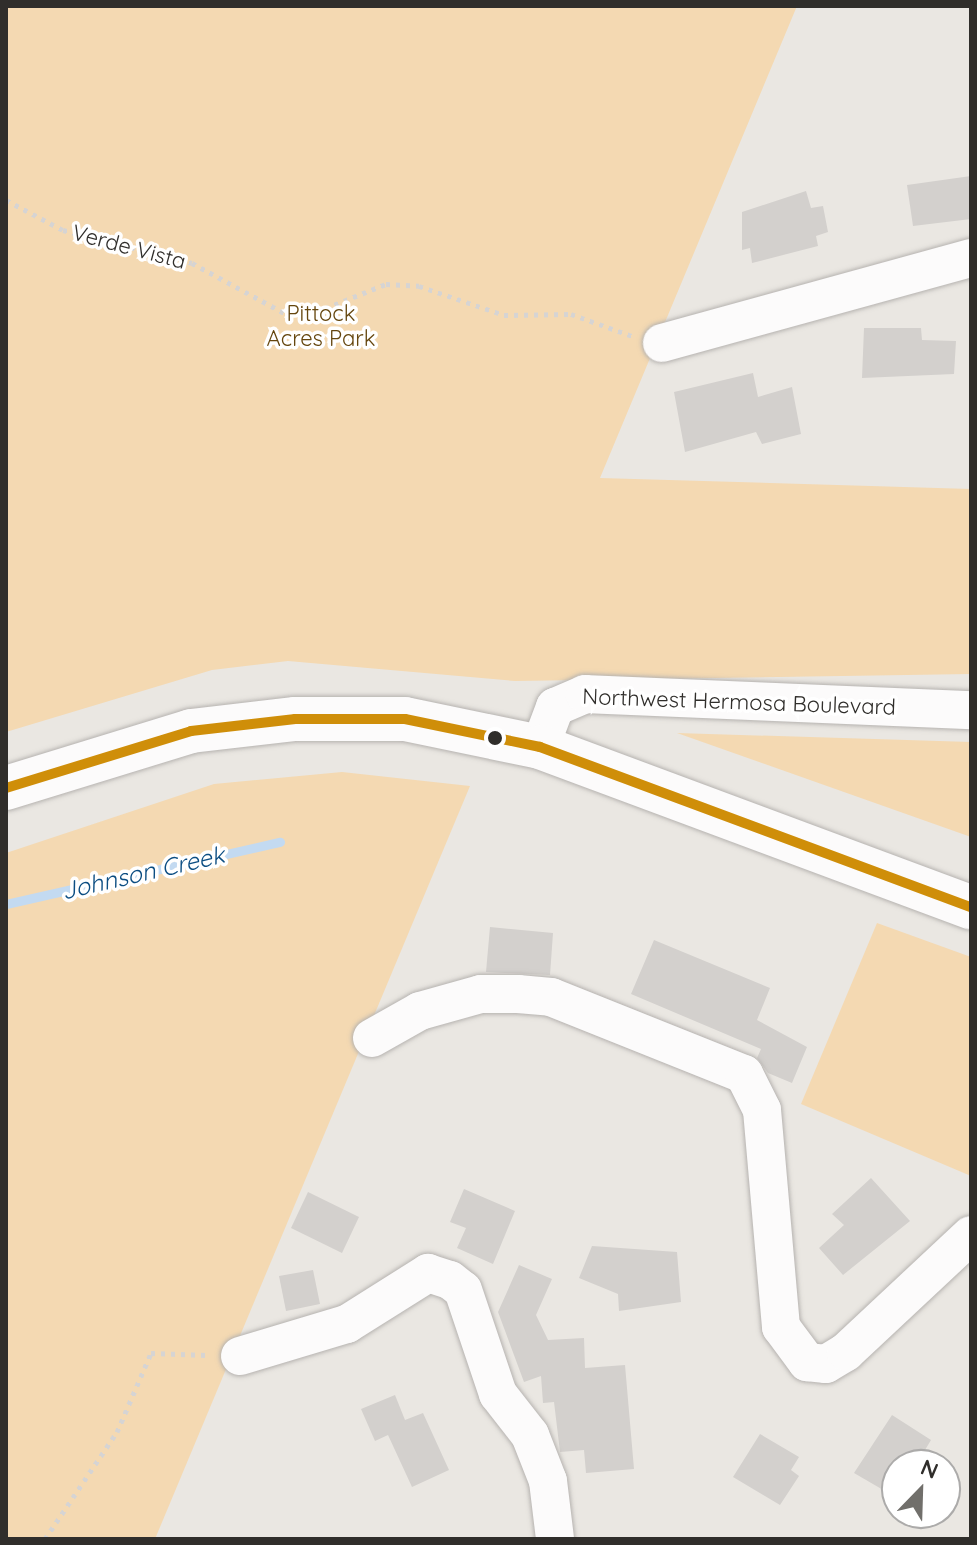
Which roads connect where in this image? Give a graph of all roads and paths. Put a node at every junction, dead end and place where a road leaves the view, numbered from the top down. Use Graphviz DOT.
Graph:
graph roads {
  1 [pos="6,200"];
  2 [pos="971,258"];
  3 [pos="662,343"];
  4 [pos="971,710"];
  5 [pos="540,747"];
  6 [pos="6,788"];
  7 [pos="971,907"];
  8 [pos="372,1038"];
  9 [pos="971,1235"];
  10 [pos="240,1356"];
  11 [pos="45,1539"];
  12 [pos="555,1539"];
  1 -- 3 [label="path, Verde Vista"];
  2 -- 3 [label="street"];
  4 -- 5 [label="street, Northwest Hermosa Boulevard"];
  5 -- 6 [label="main road"];
  5 -- 7 [label="main road"];
  8 -- 9 [label="street"];
  10 -- 11 [label="path"];
  10 -- 12 [label="street"];
}
